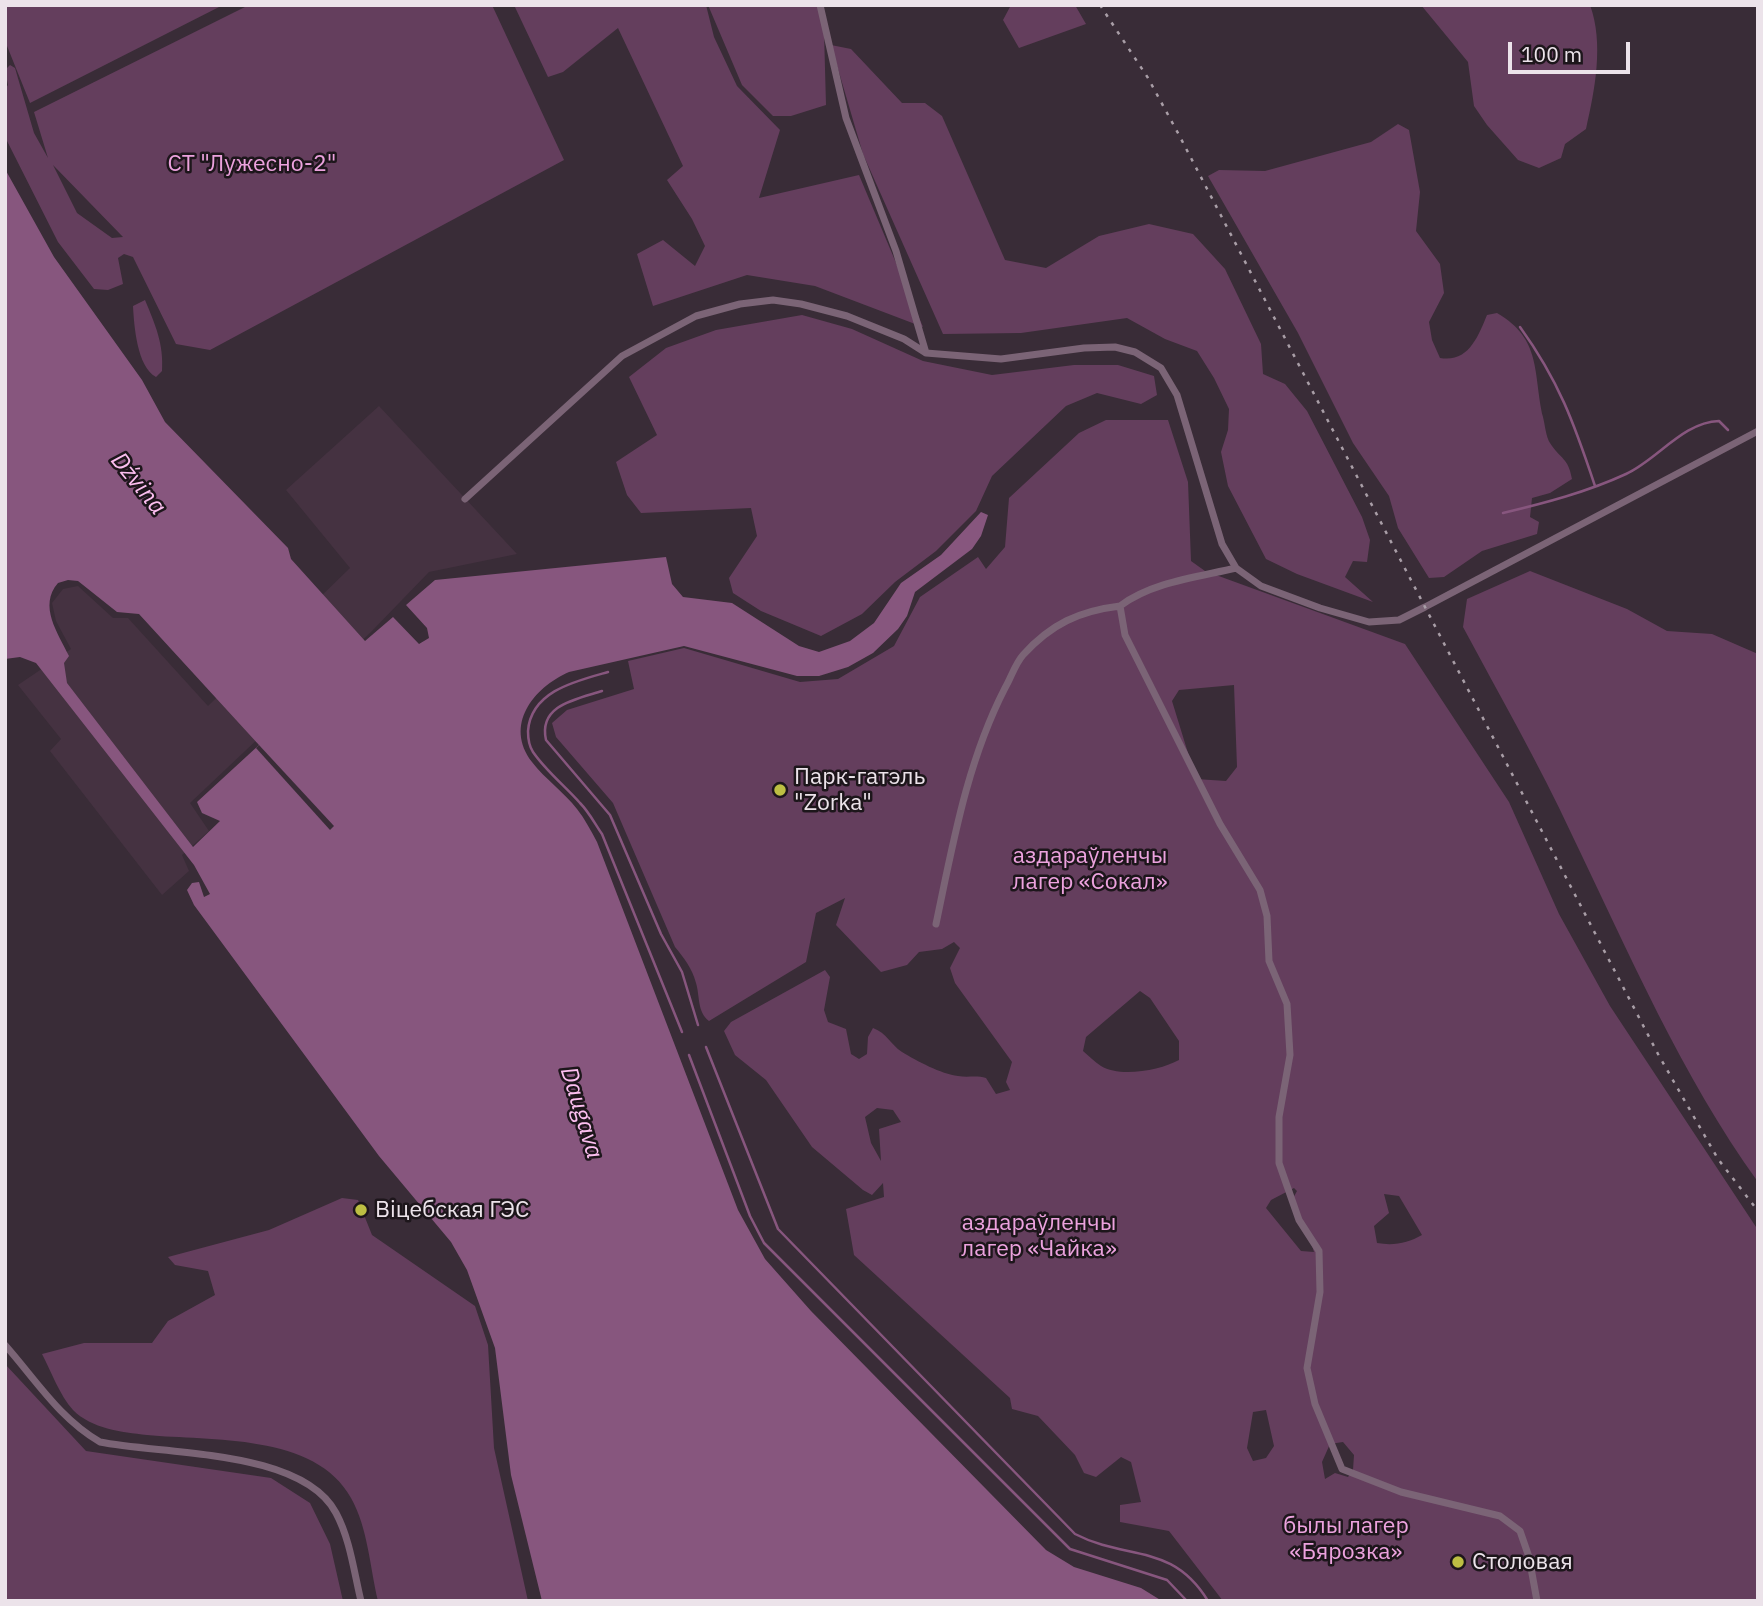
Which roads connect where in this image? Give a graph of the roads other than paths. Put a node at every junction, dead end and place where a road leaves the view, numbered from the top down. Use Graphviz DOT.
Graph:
graph roads {
  1 [pos="820,5"];
  2 [pos="926,353"];
  3 [pos="1758,431"];
  4 [pos="466,499"];
  5 [pos="1236,568"];
  6 [pos="1120,606"];
  7 [pos="936,924"];
  8 [pos="5,1345"];
  9 [pos="361,1601"];
  10 [pos="1537,1601"];
  1 -- 2 [label="street"];
  2 -- 4 [label="street"];
  2 -- 5 [label="street"];
  3 -- 5 [label="street"];
  5 -- 6 [label="street"];
  6 -- 7 [label="street"];
  6 -- 10 [label="street"];
  8 -- 9 [label="street"];
}
